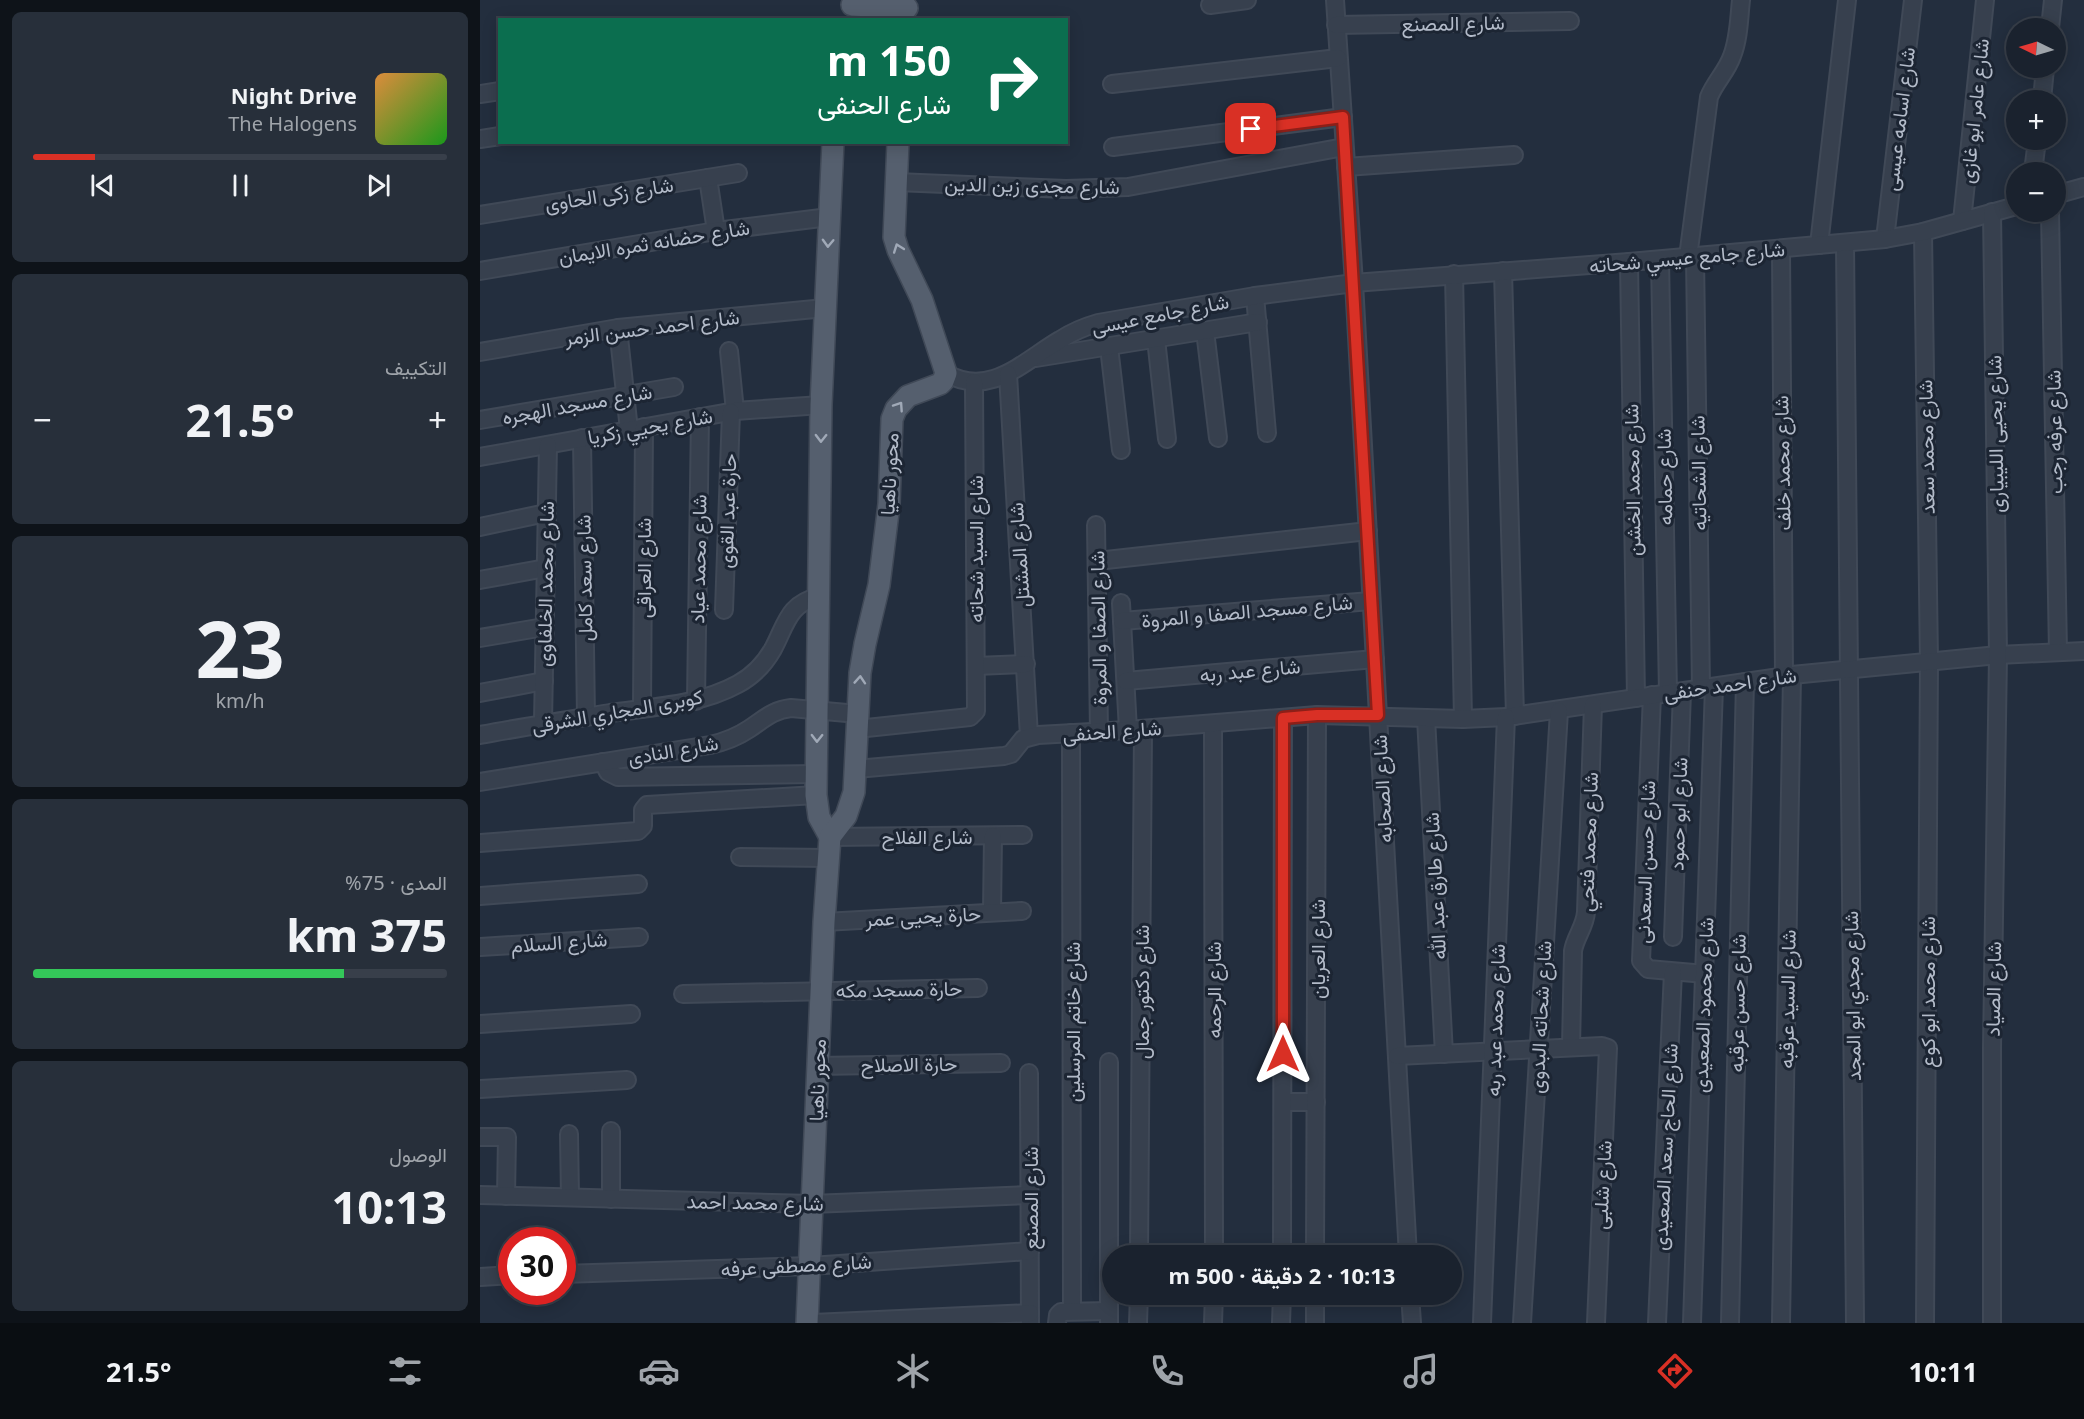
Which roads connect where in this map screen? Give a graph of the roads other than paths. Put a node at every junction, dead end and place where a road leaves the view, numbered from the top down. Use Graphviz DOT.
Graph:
graph roads {
  1 [pos="1246,0"];
  2 [pos="1335,0"];
  3 [pos="1741,0"];
  4 [pos="1846,0"];
  5 [pos="1913,0"];
  6 [pos="1985,0"];
  7 [pos="2053,0"];
  8 [pos="1210,5"];
  9 [pos="851,8"];
  10 [pos="907,9"];
  11 [pos="2051,18"];
  12 [pos="1570,21"];
  13 [pos="1336,25"];
  14 [pos="1338,58"];
  15 [pos="1112,84"];
  16 [pos="498,91"];
  17 [pos="480,94"];
  18 [pos="1343,117"];
  19 [pos="498,136"];
  20 [pos="480,139"];
  21 [pos="833,144"];
  22 [pos="898,144"];
  23 [pos="1113,147"];
  24 [pos="1344,147"];
  25 [pos="1514,155"];
  26 [pos="1346,167"];
  27 [pos="738,173"];
  28 [pos="708,178"];
  29 [pos="896,182"];
  30 [pos="2084,187"];
  31 [pos="2066,192"];
  32 [pos="2006,208"];
  33 [pos="1992,212"];
  34 [pos="480,215"];
  35 [pos="829,217"];
  36 [pos="1962,221"];
  37 [pos="2050,222"];
  38 [pos="716,231"];
  39 [pos="1923,232"];
  40 [pos="1885,239"];
  41 [pos="1845,243"];
  42 [pos="1819,245"];
  43 [pos="1780,249"];
  44 [pos="1691,257"];
  45 [pos="1660,260"];
  46 [pos="1629,262"];
  47 [pos="480,271"];
  48 [pos="1503,271"];
  49 [pos="1454,274"];
  50 [pos="1354,283"];
  51 [pos="1256,296"];
  52 [pos="825,308"];
  53 [pos="1258,322"];
  54 [pos="618,328"];
  55 [pos="1205,331"];
  56 [pos="1156,339"];
  57 [pos="1109,347"];
  58 [pos="729,351"];
  59 [pos="480,352"];
  60 [pos="1031,359"];
  61 [pos="946,373"];
  62 [pos="1008,374"];
  63 [pos="974,382"];
  64 [pos="674,387"];
  65 [pos="626,395"];
  66 [pos="821,405"];
  67 [pos="733,411"];
  68 [pos="700,417"];
  69 [pos="480,420"];
  70 [pos="637,428"];
  71 [pos="1267,433"];
  72 [pos="582,438"];
  73 [pos="1218,438"];
  74 [pos="1167,439"];
  75 [pos="548,445"];
  76 [pos="1121,450"];
  77 [pos="480,457"];
  78 [pos="546,513"];
  79 [pos="1096,525"];
  80 [pos="480,528"];
  81 [pos="1368,531"];
  82 [pos="1096,561"];
  83 [pos="546,568"];
  84 [pos="480,580"];
  85 [pos="819,597"];
  86 [pos="1371,601"];
  87 [pos="1121,603"];
  88 [pos="724,610"];
  89 [pos="1122,621"];
  90 [pos="544,627"];
  91 [pos="480,638"];
  92 [pos="2084,651"];
  93 [pos="2058,652"];
  94 [pos="1998,655"];
  95 [pos="1375,659"];
  96 [pos="1929,661"];
  97 [pos="1026,664"];
  98 [pos="976,666"];
  99 [pos="1849,669"];
  100 [pos="1788,676"];
  101 [pos="544,681"];
  102 [pos="1126,681"];
  103 [pos="1745,682"];
  104 [pos="1708,688"];
  105 [pos="480,693"];
  106 [pos="1660,695"];
  107 [pos="696,701"];
  108 [pos="1593,705"];
  109 [pos="642,709"];
  110 [pos="817,710"];
  111 [pos="1559,711"];
  112 [pos="974,715"];
  113 [pos="1317,715"];
  114 [pos="1378,715"];
  115 [pos="1511,716"];
  116 [pos="586,717"];
  117 [pos="1283,718"];
  118 [pos="1426,718"];
  119 [pos="1463,719"];
  120 [pos="857,722"];
  121 [pos="543,723"];
  122 [pos="1213,723"];
  123 [pos="1136,730"];
  124 [pos="1099,732"];
  125 [pos="1071,733"];
  126 [pos="480,735"];
  127 [pos="1029,736"];
  128 [pos="603,762"];
  129 [pos="856,769"];
  130 [pos="816,774"];
  131 [pos="480,782"];
  132 [pos="816,795"];
  133 [pos="1023,835"];
  134 [pos="993,836"];
  135 [pos="830,837"];
  136 [pos="480,843"];
  137 [pos="740,857"];
  138 [pos="829,858"];
  139 [pos="638,884"];
  140 [pos="480,896"];
  141 [pos="1022,911"];
  142 [pos="992,912"];
  143 [pos="824,922"];
  144 [pos="639,937"];
  145 [pos="1673,937"];
  146 [pos="480,947"];
  147 [pos="1673,972"];
  148 [pos="1704,974"];
  149 [pos="978,988"];
  150 [pos="821,991"];
  151 [pos="683,994"];
  152 [pos="631,1014"];
  153 [pos="480,1024"];
  154 [pos="1572,1047"];
  155 [pos="1538,1049"];
  156 [pos="1495,1051"];
  157 [pos="1444,1053"];
  158 [pos="1397,1056"];
  159 [pos="1109,1062"];
  160 [pos="1001,1063"];
  161 [pos="817,1066"];
  162 [pos="1029,1073"];
  163 [pos="627,1080"];
  164 [pos="480,1089"];
  165 [pos="1283,1102"];
  166 [pos="1316,1102"];
  167 [pos="611,1131"];
  168 [pos="570,1134"];
  169 [pos="480,1137"];
  170 [pos="480,1195"];
  171 [pos="1029,1195"];
  172 [pos="507,1196"];
  173 [pos="570,1197"];
  174 [pos="611,1199"];
  175 [pos="812,1204"];
  176 [pos="1139,1245"];
  177 [pos="1214,1245"];
  178 [pos="1282,1245"];
  179 [pos="1315,1245"];
  180 [pos="1407,1245"];
  181 [pos="1030,1251"];
  182 [pos="810,1266"];
  183 [pos="576,1274"];
  184 [pos="498,1275"];
  185 [pos="480,1276"];
  186 [pos="1138,1305"];
  187 [pos="1214,1305"];
  188 [pos="1281,1305"];
  189 [pos="1315,1305"];
  190 [pos="1411,1305"];
  191 [pos="1072,1311"];
  192 [pos="1109,1317"];
  193 [pos="1030,1318"];
  194 [pos="807,1323"];
  195 [pos="813,1323"];
  196 [pos="1058,1323"];
  197 [pos="1138,1323"];
  198 [pos="1213,1323"];
  199 [pos="1281,1323"];
  200 [pos="1315,1323"];
  201 [pos="1412,1323"];
  202 [pos="1482,1323"];
  203 [pos="1522,1323"];
  204 [pos="1596,1323"];
  205 [pos="1657,1323"];
  206 [pos="1692,1323"];
  207 [pos="1730,1323"];
  208 [pos="1781,1323"];
  209 [pos="1855,1323"];
  210 [pos="1924,1323"];
  211 [pos="1992,1323"];
  1 -- 8 [label="street"];
  2 -- 13 [label="street, شارع الصحابه"];
  3 -- 44 [label="street, شارع الشحاتيه"];
  4 -- 42 [label="street"];
  5 -- 40 [label="street, شارع اسامه عيسى"];
  6 -- 36 [label="street, شارع عامر ابو غازى"];
  7 -- 11 [label="street"];
  9 -- 10 [label="main road"];
  12 -- 13 [label="street, شارع المصنع"];
  13 -- 14 [label="street, شارع الصحابه"];
  14 -- 15 [label="street"];
  14 -- 18 [label="street, شارع الصحابه"];
  16 -- 17 [label="street"];
  18 -- 23 [label="street"];
  18 -- 24 [label="street, شارع الصحابه"];
  19 -- 20 [label="street"];
  21 -- 35 [label="main road, محور ناهيا"];
  22 -- 29 [label="main road"];
  24 -- 26 [label="street, شارع الصحابه"];
  24 -- 29 [label="street, شارع مجدى زين الدين"];
  25 -- 26 [label="street"];
  26 -- 50 [label="street, شارع الصحابه"];
  27 -- 28 [label="street, شارع زكى الحاوى"];
  28 -- 34 [label="street, شارع زكى الحاوى"];
  28 -- 38 [label="street"];
  61 -- 29 [label="main road, one-way"];
  30 -- 31 [label="street"];
  32 -- 33 [label="street, شارع جامع عيسي شحاته"];
  33 -- 36 [label="street, شارع جامع عيسي شحاته"];
  33 -- 94 [label="street, شارع يحيى الليبيارى"];
  35 -- 38 [label="street, شارع حضانه ثمره الايمان"];
  35 -- 52 [label="main road, محور ناهيا, one-way"];
  36 -- 39 [label="street, شارع جامع عيسي شحاته"];
  37 -- 93 [label="street, شارع عرفه رجب"];
  38 -- 47 [label="street, شارع حضانه ثمره الايمان"];
  39 -- 40 [label="street, شارع جامع عيسي شحاته"];
  39 -- 96 [label="street, شارع محمد سعد"];
  40 -- 41 [label="street, شارع جامع عيسي شحاته"];
  41 -- 42 [label="street, شارع جامع عيسي شحاته"];
  41 -- 99 [label="street, شارع مجدي ابو المجد"];
  42 -- 43 [label="street, شارع جامع عيسي شحاته"];
  43 -- 44 [label="street, شارع جامع عيسي شحاته"];
  43 -- 100 [label="street, شارع محمد خلف"];
  44 -- 45 [label="street, شارع جامع عيسي شحاته"];
  44 -- 104 [label="street, شارع الشحاتيه"];
  45 -- 46 [label="street, شارع جامع عيسي شحاته"];
  45 -- 106 [label="street, شارع حمامه"];
  46 -- 48 [label="street, شارع جامع عيسي شحاته"];
  46 -- 106 [label="street, شارع محمد الخشن"];
  48 -- 49 [label="street, شارع جامع عيسي شحاته"];
  48 -- 115 [label="street, شارع محمد عبد ربه"];
  49 -- 50 [label="street, شارع جامع عيسي شحاته"];
  49 -- 119 [label="street"];
  50 -- 51 [label="street, شارع جامع عيسى"];
  50 -- 81 [label="street, شارع الصحابه"];
  51 -- 53 [label="street"];
  51 -- 60 [label="street, شارع جامع عيسى"];
  52 -- 54 [label="street, شارع احمد حسن الزمر"];
  52 -- 66 [label="main road, محور ناهيا"];
  53 -- 55 [label="street"];
  53 -- 71 [label="street"];
  54 -- 59 [label="street, شارع احمد حسن الزمر"];
  54 -- 65 [label="street, شارع العراقى"];
  55 -- 56 [label="street"];
  55 -- 73 [label="street"];
  56 -- 57 [label="street"];
  56 -- 74 [label="street"];
  57 -- 60 [label="street"];
  57 -- 76 [label="street"];
  58 -- 67 [label="street, حارة عبد القوى"];
  60 -- 62 [label="street, شارع جامع عيسى"];
  61 -- 63 [label="street, شارع جامع عيسى"];
  120 -- 61 [label="main road, محور ناهيا, one-way"];
  62 -- 63 [label="street, شارع جامع عيسى"];
  62 -- 97 [label="street, شارع المشتل"];
  63 -- 98 [label="street, شارع السيد شحاته"];
  64 -- 65 [label="street, شارع مسجد الهجره"];
  65 -- 69 [label="street, شارع مسجد الهجره"];
  65 -- 70 [label="street, شارع العراقى"];
  66 -- 67 [label="street, شارع يحيي زكريا"];
  66 -- 85 [label="main road, محور ناهيا, one-way"];
  67 -- 68 [label="street, شارع يحيي زكريا"];
  67 -- 88 [label="street, حارة عبد القوى"];
  68 -- 70 [label="street, شارع يحيي زكريا"];
  68 -- 107 [label="street, شارع محمد عياد"];
  70 -- 72 [label="street, شارع يحيي زكريا"];
  70 -- 109 [label="street, شارع العراقى"];
  72 -- 75 [label="street, شارع يحيي زكريا"];
  72 -- 116 [label="street, شارع سعد كامل"];
  75 -- 77 [label="street, شارع يحيي زكريا"];
  75 -- 78 [label="street, شارع محمد الخلفاوى"];
  78 -- 80 [label="street"];
  78 -- 83 [label="street, شارع محمد الخلفاوى"];
  79 -- 82 [label="street, شارع الصفا و المروة"];
  81 -- 82 [label="street"];
  81 -- 86 [label="street, شارع الصحابه"];
  82 -- 124 [label="street, شارع الصفا و المروة"];
  83 -- 84 [label="street"];
  83 -- 90 [label="street, شارع محمد الخلفاوى"];
  85 -- 107 [label="street, كوبرى المجاري الشرقى"];
  85 -- 110 [label="main road, محور ناهيا"];
  86 -- 89 [label="street, شارع مسجد الصفا و المروة"];
  86 -- 95 [label="street, شارع الصحابه"];
  87 -- 89 [label="street, شارع دكتور جمال"];
  89 -- 102 [label="street, شارع دكتور جمال"];
  90 -- 91 [label="street"];
  90 -- 101 [label="street, شارع محمد الخلفاوى"];
  92 -- 93 [label="street, شارع احمد حنفى"];
  93 -- 94 [label="street, شارع احمد حنفى"];
  94 -- 96 [label="street, شارع احمد حنفى"];
  94 -- 211 [label="street, شارع الصياد"];
  95 -- 102 [label="street, شارع عبد ربه"];
  95 -- 114 [label="street, شارع الصحابه"];
  96 -- 99 [label="street, شارع احمد حنفى"];
  96 -- 210 [label="street, شارع محمد ابو كوع"];
  97 -- 98 [label="street"];
  97 -- 127 [label="street, شارع المشتل"];
  98 -- 112 [label="street, شارع السيد شحاته"];
  99 -- 100 [label="street, شارع احمد حنفى"];
  99 -- 209 [label="street, شارع مجدي ابو المجد"];
  100 -- 103 [label="street, شارع احمد حنفى"];
  100 -- 208 [label="street, شارع السيد عرقبه"];
  101 -- 105 [label="street"];
  101 -- 121 [label="street, شارع محمد الخلفاوى"];
  102 -- 123 [label="street, شارع دكتور جمال"];
  103 -- 104 [label="street, شارع احمد حنفى"];
  103 -- 207 [label="street, شارع حسن عرقبه"];
  104 -- 106 [label="street, شارع احمد حنفى"];
  104 -- 148 [label="street, شارع محمود الصعيدى"];
  106 -- 108 [label="street, شارع احمد حنفى"];
  106 -- 145 [label="street, شارع ابو حمود"];
  106 -- 147 [label="street, شارع حسن السعدنى"];
  107 -- 109 [label="street, كوبرى المجاري الشرقى"];
  108 -- 111 [label="street, شارع احمد حنفى"];
  108 -- 154 [label="street, شارع محمد فتحي"];
  109 -- 116 [label="street, كوبرى المجاري الشرقى"];
  110 -- 120 [label="street, شارع النادى"];
  110 -- 128 [label="street, شارع النادى"];
  110 -- 130 [label="main road, محور ناهيا, one-way"];
  111 -- 115 [label="street, شارع احمد حنفى"];
  111 -- 155 [label="street, شارع شحاته البدوى"];
  112 -- 120 [label="street, شارع النادى"];
  113 -- 114 [label="street, شارع الحنفى"];
  113 -- 117 [label="street, شارع الحنفى"];
  113 -- 166 [label="street, شارع العريان"];
  114 -- 118 [label="street, شارع احمد حنفى"];
  114 -- 158 [label="street, شارع الصحابه"];
  115 -- 119 [label="street, شارع احمد حنفى"];
  115 -- 156 [label="street, شارع محمد عبد ربه"];
  116 -- 121 [label="street, كوبرى المجاري الشرقى"];
  117 -- 122 [label="street, شارع الحنفى"];
  117 -- 165 [label="street"];
  118 -- 119 [label="street, شارع احمد حنفى"];
  118 -- 157 [label="street, شارع طارق عبد الله"];
  120 -- 129 [label="main road, محور ناهيا"];
  121 -- 126 [label="street, كوبرى المجاري الشرقى"];
  122 -- 123 [label="street, شارع الحنفى"];
  122 -- 177 [label="street, شارع الرحمه"];
  123 -- 124 [label="street, شارع الحنفى"];
  123 -- 176 [label="street, شارع دكتور جمال"];
  124 -- 125 [label="street, شارع الحنفى"];
  125 -- 127 [label="street, شارع الحنفى"];
  125 -- 191 [label="street, شارع خاتم المرسلين"];
  127 -- 129 [label="street"];
  128 -- 130 [label="street"];
  128 -- 131 [label="street, شارع النادى"];
  129 -- 135 [label="main road, محور ناهيا"];
  130 -- 132 [label="main road, محور ناهيا"];
  132 -- 135 [label="main road, محور ناهيا"];
  132 -- 136 [label="street"];
  133 -- 134 [label="street, شارع الفلاح"];
  134 -- 135 [label="street, شارع الفلاح"];
  134 -- 142 [label="street"];
  135 -- 138 [label="main road, محور ناهيا"];
  137 -- 138 [label="street"];
  138 -- 143 [label="main road, محور ناهيا"];
  139 -- 140 [label="street"];
  141 -- 142 [label="street, حارة يحيى عمر"];
  142 -- 143 [label="street, حارة يحيى عمر"];
  143 -- 150 [label="main road, محور ناهيا"];
  144 -- 146 [label="street, شارع السلام"];
  147 -- 148 [label="street, شارع حسن السعدنى"];
  147 -- 205 [label="street, شارع الحاج سعد الصعيدى"];
  148 -- 206 [label="street, شارع محمود الصعيدى"];
  149 -- 150 [label="street, حارة مسجد مكه"];
  150 -- 151 [label="street, حارة مسجد مكه"];
  150 -- 161 [label="main road, محور ناهيا"];
  152 -- 153 [label="street"];
  154 -- 155 [label="street"];
  154 -- 204 [label="street, شارع شلبى"];
  155 -- 156 [label="street"];
  155 -- 203 [label="street, شارع شحاته البدوى"];
  156 -- 157 [label="street"];
  156 -- 202 [label="street, شارع محمد عبد ربه"];
  157 -- 158 [label="street"];
  158 -- 180 [label="street, شارع الصحابه"];
  159 -- 192 [label="street"];
  160 -- 161 [label="street, حارة الاصلاح"];
  161 -- 175 [label="main road, محور ناهيا"];
  162 -- 171 [label="street, شارع المصنع"];
  163 -- 164 [label="street"];
  165 -- 166 [label="street"];
  165 -- 178 [label="street"];
  166 -- 179 [label="street, شارع العريان"];
  167 -- 174 [label="street"];
  168 -- 173 [label="street"];
  169 -- 172 [label="street"];
  170 -- 172 [label="street, شارع محمد احمد"];
  171 -- 175 [label="street, شارع محمد احمد"];
  171 -- 181 [label="street, شارع المصنع"];
  172 -- 173 [label="street, شارع محمد احمد"];
  173 -- 174 [label="street, شارع محمد احمد"];
  174 -- 175 [label="street, شارع محمد احمد"];
  175 -- 182 [label="main road, محور ناهيا"];
  181 -- 182 [label="street, شارع مصطفى عرفه"];
  181 -- 193 [label="street, شارع المصنع"];
  182 -- 183 [label="street, شارع مصطفى عرفه"];
  182 -- 194 [label="main road, محور ناهيا"];
  184 -- 185 [label="street"];
  186 -- 197 [label="street"];
  187 -- 198 [label="street"];
  188 -- 199 [label="street"];
  189 -- 200 [label="street"];
  190 -- 201 [label="street"];
  191 -- 192 [label="street"];
  191 -- 196 [label="street"];
  193 -- 195 [label="street"];
}
